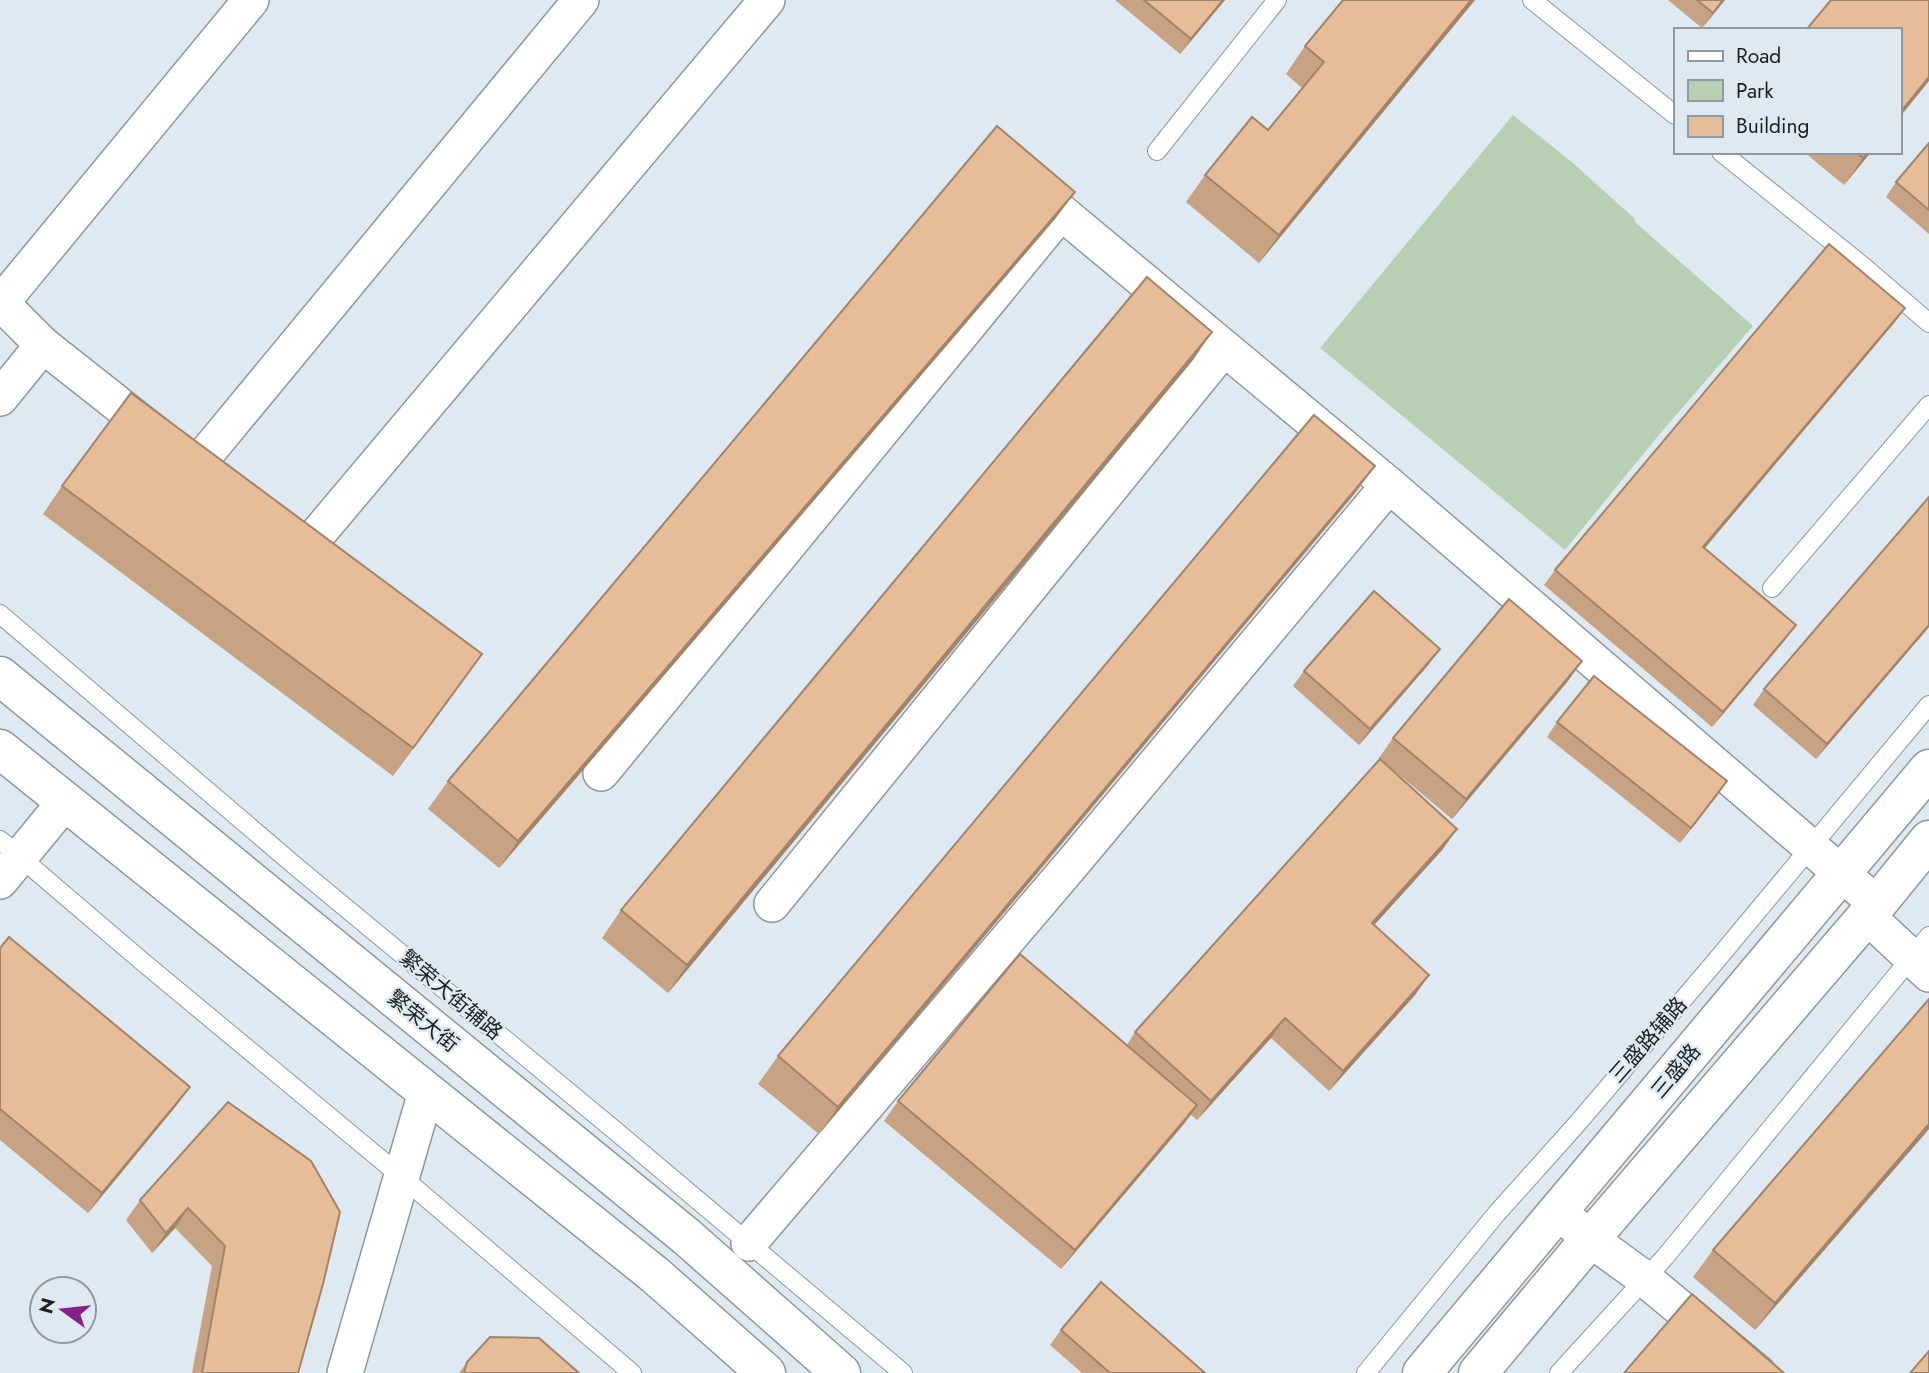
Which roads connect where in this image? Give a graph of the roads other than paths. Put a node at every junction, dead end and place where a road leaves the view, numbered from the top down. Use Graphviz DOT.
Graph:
graph roads {
  1 [pos="251,0"];
  2 [pos="582,0"];
  3 [pos="1278,0"];
  4 [pos="1532,0"];
  5 [pos="762,2"];
  6 [pos="1674,114"];
  7 [pos="1157,150"];
  8 [pos="1723,154"];
  9 [pos="1929,323"];
  10 [pos="43,345"];
  11 [pos="1224,348"];
  12 [pos="0,398"];
  13 [pos="1929,405"];
  14 [pos="1389,485"];
  15 [pos="261,516"];
  16 [pos="1772,588"];
  17 [pos="0,614"];
  18 [pos="0,676"];
  19 [pos="1929,705"];
  20 [pos="0,749"];
  21 [pos="1929,769"];
  22 [pos="601,773"];
  23 [pos="65,802"];
  24 [pos="1929,840"];
  25 [pos="1810,847"];
  26 [pos="7,859"];
  27 [pos="1841,873"];
  28 [pos="772,904"];
  29 [pos="1872,909"];
  30 [pos="1923,956"];
  31 [pos="426,1092"];
  32 [pos="402,1177"];
  33 [pos="1558,1211"];
  34 [pos="1590,1239"];
  35 [pos="750,1243"];
  36 [pos="1645,1279"];
  37 [pos="345,1373"];
  38 [pos="632,1373"];
  39 [pos="765,1373"];
  40 [pos="841,1373"];
  41 [pos="903,1373"];
  42 [pos="1366,1373"];
  43 [pos="1422,1373"];
  44 [pos="1478,1373"];
  45 [pos="1559,1373"];
  46 [pos="1758,1373"];
  1 -- 10 [label="street"];
  2 -- 10 [label="street"];
  3 -- 7 [label="lane"];
  4 -- 6 [label="lane"];
  5 -- 15 [label="street"];
  8 -- 9 [label="lane"];
  10 -- 12 [label="street"];
  11 -- 14 [label="street"];
  11 -- 22 [label="street"];
  11 -- 28 [label="street"];
  13 -- 16 [label="lane"];
  14 -- 25 [label="street"];
  14 -- 35 [label="street"];
  17 -- 35 [label="lane, 繁荣大街辅路"];
  18 -- 40 [label="main road, 繁荣大街"];
  19 -- 25 [label="lane, 三盛路辅路"];
  20 -- 23 [label="main road"];
  21 -- 27 [label="main road, 三盛路"];
  23 -- 26 [label="street"];
  23 -- 31 [label="main road"];
  24 -- 29 [label="main road, 三盛路"];
  25 -- 27 [label="street"];
  25 -- 42 [label="lane, 三盛路辅路"];
  26 -- 32 [label="lane"];
  27 -- 29 [label="street"];
  27 -- 33 [label="main road, 三盛路"];
  29 -- 30 [label="street"];
  29 -- 34 [label="main road, 三盛路"];
  30 -- 36 [label="lane"];
  31 -- 32 [label="street"];
  31 -- 39 [label="main road"];
  32 -- 37 [label="street"];
  32 -- 38 [label="lane"];
  33 -- 34 [label="street"];
  33 -- 43 [label="main road, 三盛路"];
  34 -- 36 [label="street"];
  34 -- 44 [label="main road, 三盛路"];
  35 -- 41 [label="lane, 繁荣大街辅路"];
  36 -- 45 [label="lane"];
  36 -- 46 [label="street"];
}
